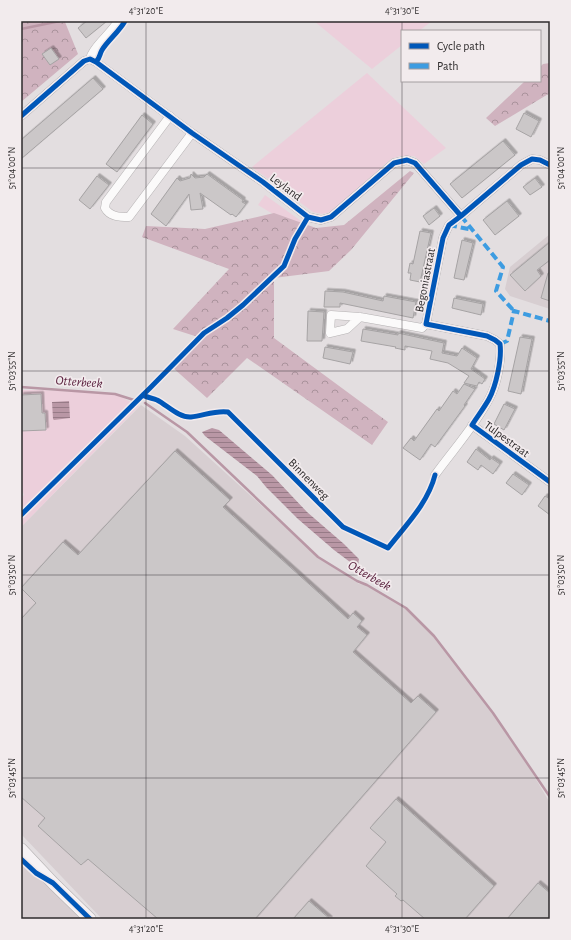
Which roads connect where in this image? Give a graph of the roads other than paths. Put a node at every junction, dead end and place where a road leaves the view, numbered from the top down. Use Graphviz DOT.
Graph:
graph roads {
  1 [pos="118,21"];
  2 [pos="90,59"];
  3 [pos="21,116"];
  4 [pos="170,116"];
  5 [pos="192,133"];
  6 [pos="550,165"];
  7 [pos="461,216"];
  8 [pos="360,317"];
  9 [pos="426,324"];
  10 [pos="472,426"];
  11 [pos="435,475"];
  12 [pos="550,482"];
  13 [pos="21,849"];
  14 [pos="90,919"];
  1 -- 2 [label="street"];
  2 -- 3 [label="street"];
  2 -- 4 [label="street, Leyland"];
  4 -- 5 [label="street, Leyland"];
  4 -- 5 [label="street"];
  5 -- 7 [label="street, Leyland"];
  6 -- 7 [label="street, Begoniastraat"];
  7 -- 9 [label="street, Begoniastraat"];
  8 -- 9 [label="street, Begoniastraat"];
  9 -- 10 [label="street, Begoniastraat"];
  10 -- 11 [label="street, Begoniastraat"];
  10 -- 12 [label="street, Tulpestraat"];
  13 -- 14 [label="street"];
}
